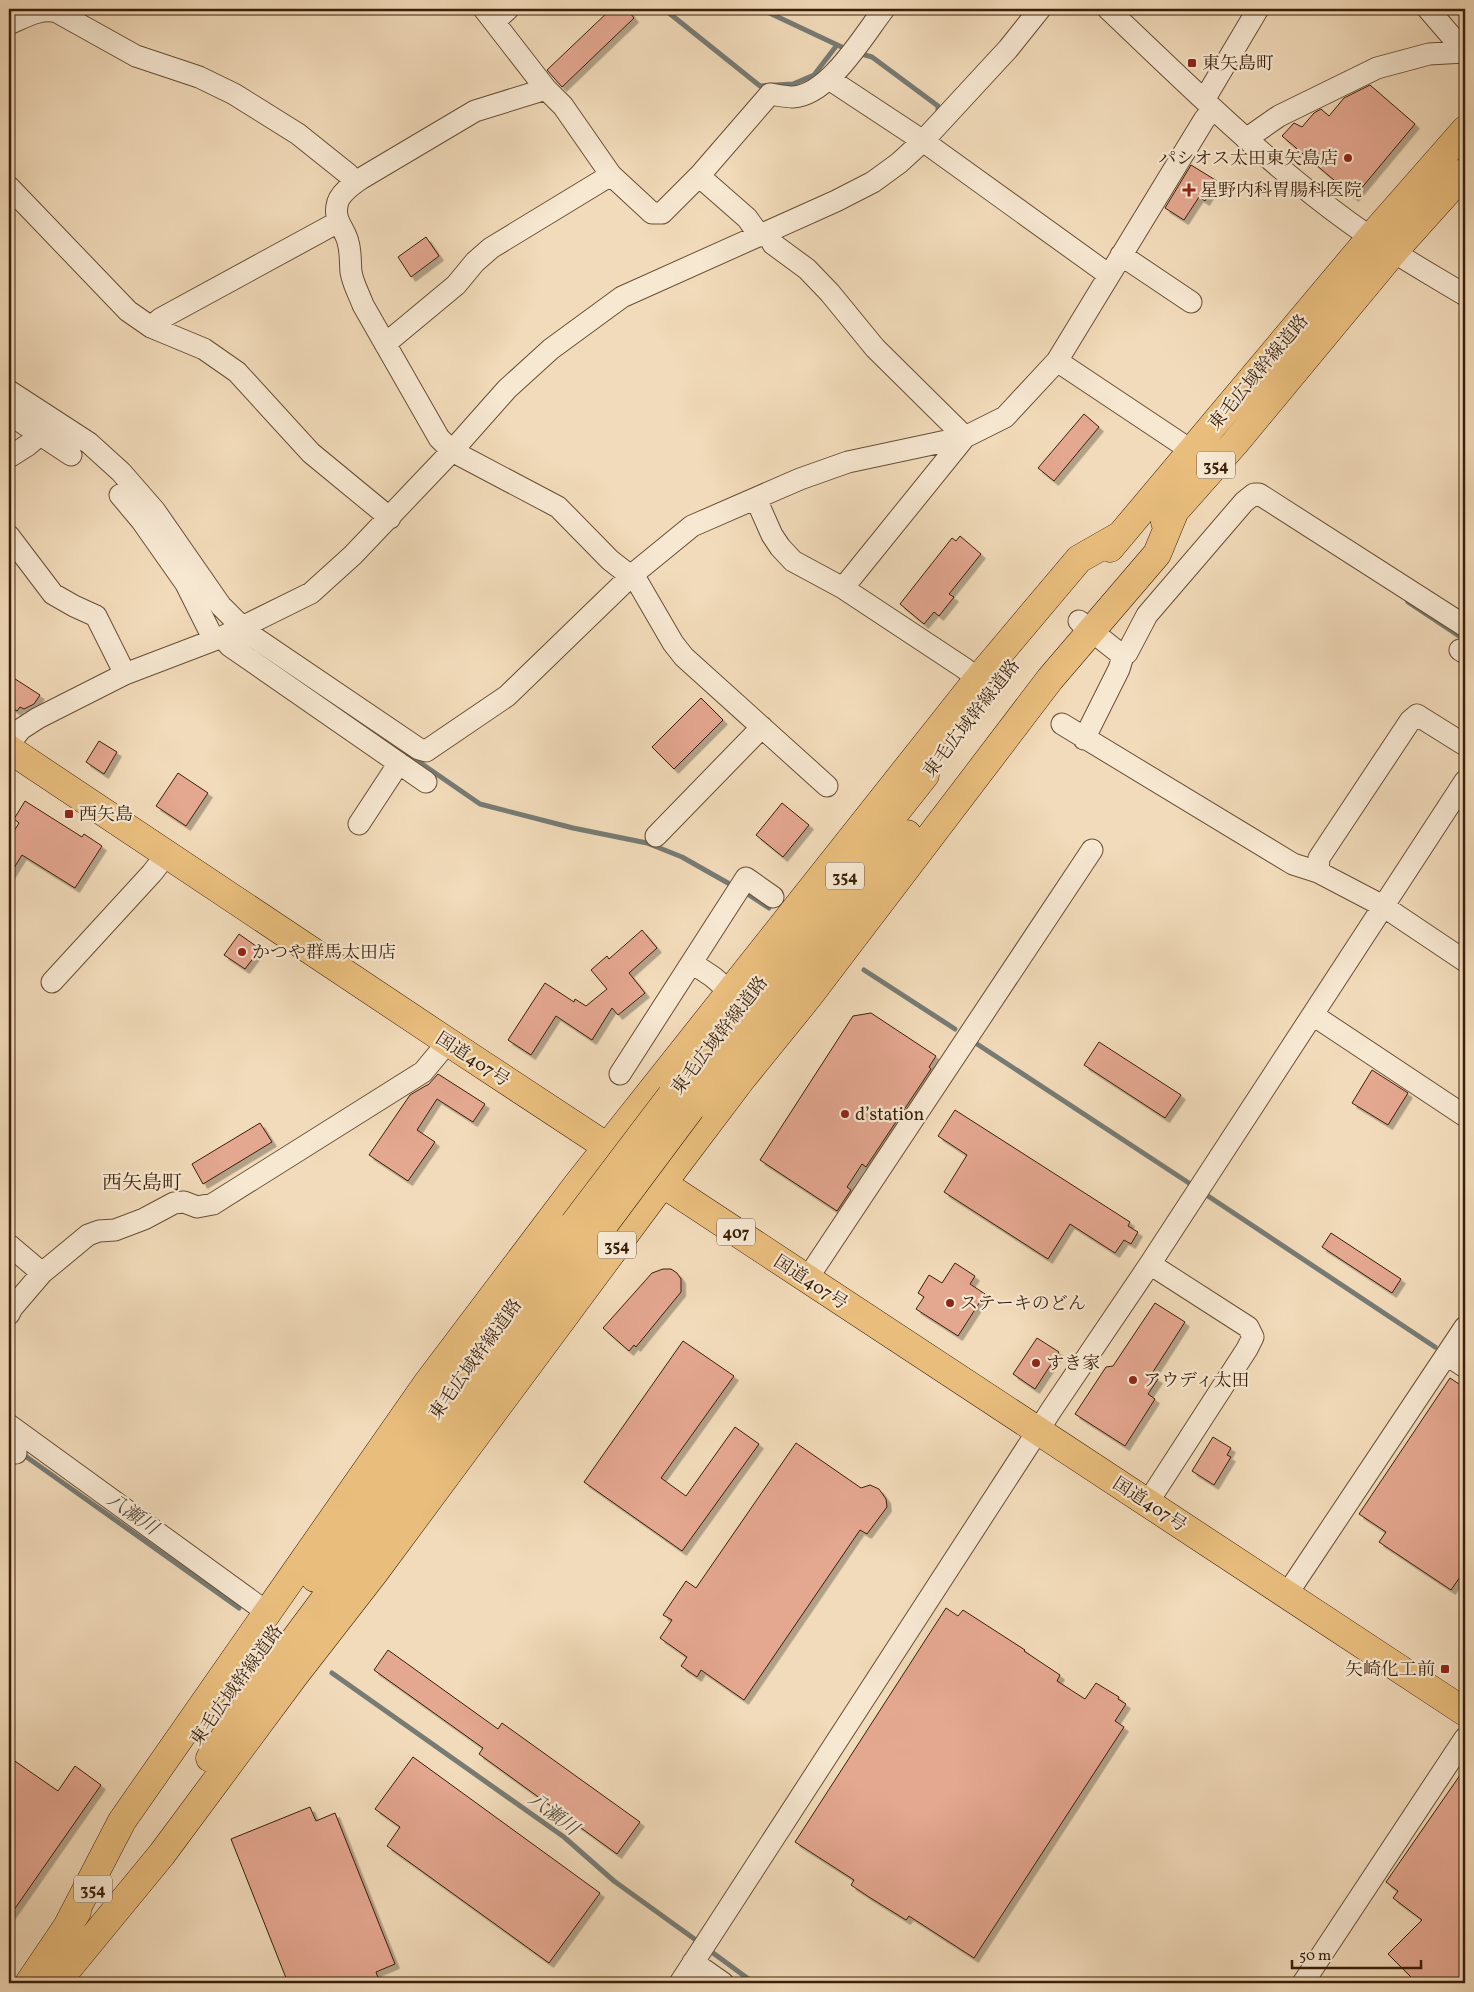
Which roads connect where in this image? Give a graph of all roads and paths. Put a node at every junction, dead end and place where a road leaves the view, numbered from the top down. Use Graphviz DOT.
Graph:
graph roads {
  1 [pos="51,9"];
  2 [pos="884,9"];
  3 [pos="1040,9"];
  4 [pos="1108,9"];
  5 [pos="1258,9"];
  6 [pos="1428,9"];
  7 [pos="495,13"];
  8 [pos="9,24"];
  9 [pos="1465,52"];
  10 [pos="830,79"];
  11 [pos="546,89"];
  12 [pos="1208,104"];
  13 [pos="1465,130"];
  14 [pos="1246,139"];
  15 [pos="923,141"];
  16 [pos="1465,172"];
  17 [pos="611,175"];
  18 [pos="699,176"];
  19 [pos="355,182"];
  20 [pos="9,187"];
  21 [pos="338,222"];
  22 [pos="763,234"];
  23 [pos="1383,244"];
  24 [pos="1121,255"];
  25 [pos="1109,275"];
  26 [pos="1465,295"];
  27 [pos="1191,302"];
  28 [pos="151,327"];
  29 [pos="385,344"];
  30 [pos="1057,361"];
  31 [pos="9,391"];
  32 [pos="9,414"];
  33 [pos="40,435"];
  34 [pos="964,437"];
  35 [pos="452,451"];
  36 [pos="1192,451"];
  37 [pos="71,454"];
  38 [pos="9,457"];
  39 [pos="120,495"];
  40 [pos="756,499"];
  41 [pos="390,518"];
  42 [pos="1121,535"];
  43 [pos="9,536"];
  44 [pos="632,575"];
  45 [pos="843,588"];
  46 [pos="242,626"];
  47 [pos="1085,626"];
  48 [pos="1465,626"];
  49 [pos="218,639"];
  50 [pos="1123,656"];
  51 [pos="125,674"];
  52 [pos="978,679"];
  53 [pos="1062,724"];
  54 [pos="762,727"];
  55 [pos="1084,739"];
  56 [pos="9,744"];
  57 [pos="1465,745"];
  58 [pos="9,749"];
  59 [pos="399,763"];
  60 [pos="1465,781"];
  61 [pos="426,782"];
  62 [pos="827,786"];
  63 [pos="359,824"];
  64 [pos="656,836"];
  65 [pos="1092,850"];
  66 [pos="166,855"];
  67 [pos="1318,872"];
  68 [pos="773,897"];
  69 [pos="1383,906"];
  70 [pos="1465,962"];
  71 [pos="692,963"];
  72 [pos="52,982"];
  73 [pos="729,991"];
  74 [pos="1313,1015"];
  75 [pos="448,1042"];
  76 [pos="620,1074"];
  77 [pos="681,1102"];
  78 [pos="1465,1116"];
  79 [pos="607,1147"];
  80 [pos="663,1183"];
  81 [pos="584,1231"];
  82 [pos="9,1245"];
  83 [pos="1150,1264"];
  84 [pos="42,1273"];
  85 [pos="807,1279"];
  86 [pos="10,1309"];
  87 [pos="1465,1327"];
  88 [pos="1447,1355"];
  89 [pos="1465,1367"];
  90 [pos="9,1425"];
  91 [pos="1038,1431"];
  92 [pos="1148,1502"];
  93 [pos="1287,1594"];
  94 [pos="268,1613"];
  95 [pos="1465,1712"];
  96 [pos="1465,1738"];
  97 [pos="67,1927"];
  98 [pos="696,1958"];
  99 [pos="29,1983"];
  100 [pos="56,1983"];
  101 [pos="680,1983"];
  102 [pos="723,1983"];
  103 [pos="1303,1983"];
  1 -- 8 [label="street"];
  1 -- 19 [label="street"];
  2 -- 10 [label="street"];
  3 -- 15 [label="street"];
  4 -- 12 [label="street"];
  5 -- 12 [label="street"];
  6 -- 9 [label="street"];
  7 -- 11 [label="street"];
  9 -- 14 [label="street"];
  10 -- 15 [label="street"];
  10 -- 18 [label="street"];
  11 -- 17 [label="street"];
  11 -- 19 [label="street"];
  12 -- 14 [label="street"];
  12 -- 24 [label="street"];
  13 -- 23 [label="highway, 東毛広域幹線道路 / 354"];
  14 -- 23 [label="street"];
  15 -- 22 [label="street"];
  15 -- 25 [label="street"];
  16 -- 23 [label="highway, 東毛広域幹線道路 / 354"];
  17 -- 18 [label="street"];
  17 -- 29 [label="street"];
  18 -- 22 [label="street"];
  19 -- 21 [label="street"];
  20 -- 28 [label="street"];
  21 -- 28 [label="street"];
  21 -- 29 [label="street"];
  22 -- 34 [label="street"];
  22 -- 35 [label="street"];
  23 -- 26 [label="street"];
  23 -- 36 [label="highway, 東毛広域幹線道路 / 354"];
  23 -- 47 [label="highway, 東毛広域幹線道路 / 354"];
  24 -- 25 [label="street"];
  24 -- 27 [label="street"];
  25 -- 30 [label="street"];
  28 -- 41 [label="street"];
  29 -- 35 [label="street"];
  30 -- 34 [label="street"];
  30 -- 36 [label="street"];
  31 -- 46 [label="street"];
  32 -- 33 [label="street"];
  33 -- 37 [label="street"];
  33 -- 38 [label="street"];
  34 -- 40 [label="street"];
  34 -- 45 [label="street"];
  35 -- 41 [label="street"];
  35 -- 44 [label="street"];
  36 -- 42 [label="highway, 東毛広域幹線道路 / 354"];
  39 -- 49 [label="street"];
  40 -- 44 [label="street"];
  40 -- 45 [label="street"];
  41 -- 46 [label="street"];
  42 -- 52 [label="highway, 354"];
  42 -- 77 [label="highway, 東毛広域幹線道路 / 354"];
  43 -- 51 [label="street"];
  44 -- 46 [label="street"];
  44 -- 54 [label="street"];
  45 -- 52 [label="street"];
  46 -- 49 [label="street"];
  47 -- 50 [label="street"];
  47 -- 77 [label="highway, 東毛広域幹線道路 / 354"];
  47 -- 80 [label="highway, 354"];
  48 -- 50 [label="street"];
  49 -- 51 [label="street"];
  49 -- 59 [label="street"];
  50 -- 55 [label="street"];
  51 -- 56 [label="street"];
  52 -- 73 [label="highway, 354"];
  53 -- 55 [label="street"];
  54 -- 62 [label="street"];
  54 -- 64 [label="street"];
  55 -- 67 [label="street"];
  57 -- 67 [label="street"];
  58 -- 66 [label="highway, 国道407号 / 407"];
  59 -- 61 [label="street"];
  59 -- 63 [label="street"];
  60 -- 69 [label="street"];
  65 -- 85 [label="street"];
  66 -- 72 [label="street"];
  66 -- 75 [label="highway, 国道407号 / 407"];
  67 -- 69 [label="street"];
  68 -- 71 [label="street"];
  69 -- 70 [label="street"];
  69 -- 74 [label="street"];
  71 -- 73 [label="street"];
  71 -- 76 [label="street"];
  73 -- 79 [label="highway, 354"];
  74 -- 78 [label="street"];
  74 -- 83 [label="street"];
  75 -- 79 [label="highway, 国道407号 / 407"];
  75 -- 84 [label="street"];
  77 -- 81 [label="highway, 東毛広域幹線道路 / 354, bridge"];
  79 -- 80 [label="highway, 国道407号 / 407"];
  79 -- 94 [label="highway, 354"];
  80 -- 85 [label="highway, 国道407号 / 407"];
  80 -- 100 [label="highway, 354"];
  81 -- 97 [label="highway, 東毛広域幹線道路 / 354"];
  81 -- 100 [label="highway, 東毛広域幹線道路 / 354"];
  82 -- 84 [label="street"];
  83 -- 91 [label="street"];
  83 -- 92 [label="street"];
  84 -- 86 [label="street"];
  85 -- 91 [label="highway, 国道407号 / 407"];
  87 -- 88 [label="street"];
  88 -- 89 [label="street"];
  88 -- 93 [label="street"];
  90 -- 94 [label="street"];
  91 -- 92 [label="highway, 国道407号 / 407"];
  91 -- 98 [label="street"];
  92 -- 93 [label="highway, 国道407号 / 407"];
  93 -- 95 [label="highway, 国道407号 / 407"];
  94 -- 97 [label="highway, 354"];
  96 -- 103 [label="street"];
  97 -- 99 [label="highway, 東毛広域幹線道路 / 354"];
  98 -- 101 [label="street"];
  98 -- 102 [label="street"];
}
